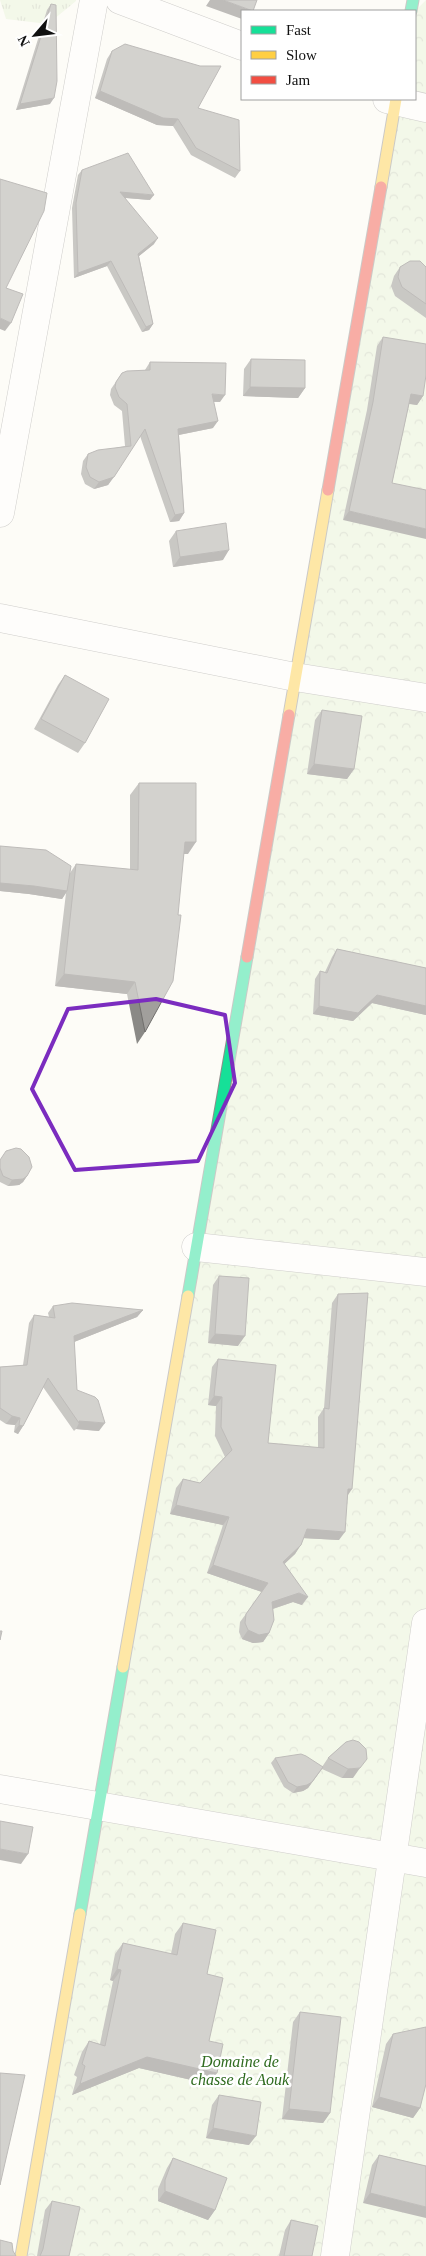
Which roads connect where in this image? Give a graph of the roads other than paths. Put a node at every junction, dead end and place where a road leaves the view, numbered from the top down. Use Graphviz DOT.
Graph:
graph roads {
  1 [pos="94,0"];
  2 [pos="120,0"];
  3 [pos="241,46"];
  4 [pos="393,100"];
  5 [pos="426,108"];
  6 [pos="0,513"];
  7 [pos="0,618"];
  8 [pos="295,677"];
  9 [pos="426,698"];
  10 [pos="196,1247"];
  11 [pos="426,1272"];
  12 [pos="426,1623"];
  13 [pos="0,1789"];
  14 [pos="99,1805"];
  15 [pos="392,1858"];
  16 [pos="426,1864"];
  17 [pos="21,2256"];
  18 [pos="335,2256"];
  1 -- 6 [label="street"];
  2 -- 3 [label="street"];
  4 -- 5 [label="street"];
  4 -- 8 [label="street"];
  7 -- 8 [label="street"];
  8 -- 9 [label="street"];
  8 -- 10 [label="street"];
  10 -- 11 [label="street"];
  10 -- 14 [label="street"];
  12 -- 15 [label="street"];
  13 -- 14 [label="street"];
  14 -- 15 [label="street"];
  14 -- 17 [label="street"];
  15 -- 16 [label="street"];
  15 -- 18 [label="street"];
}
